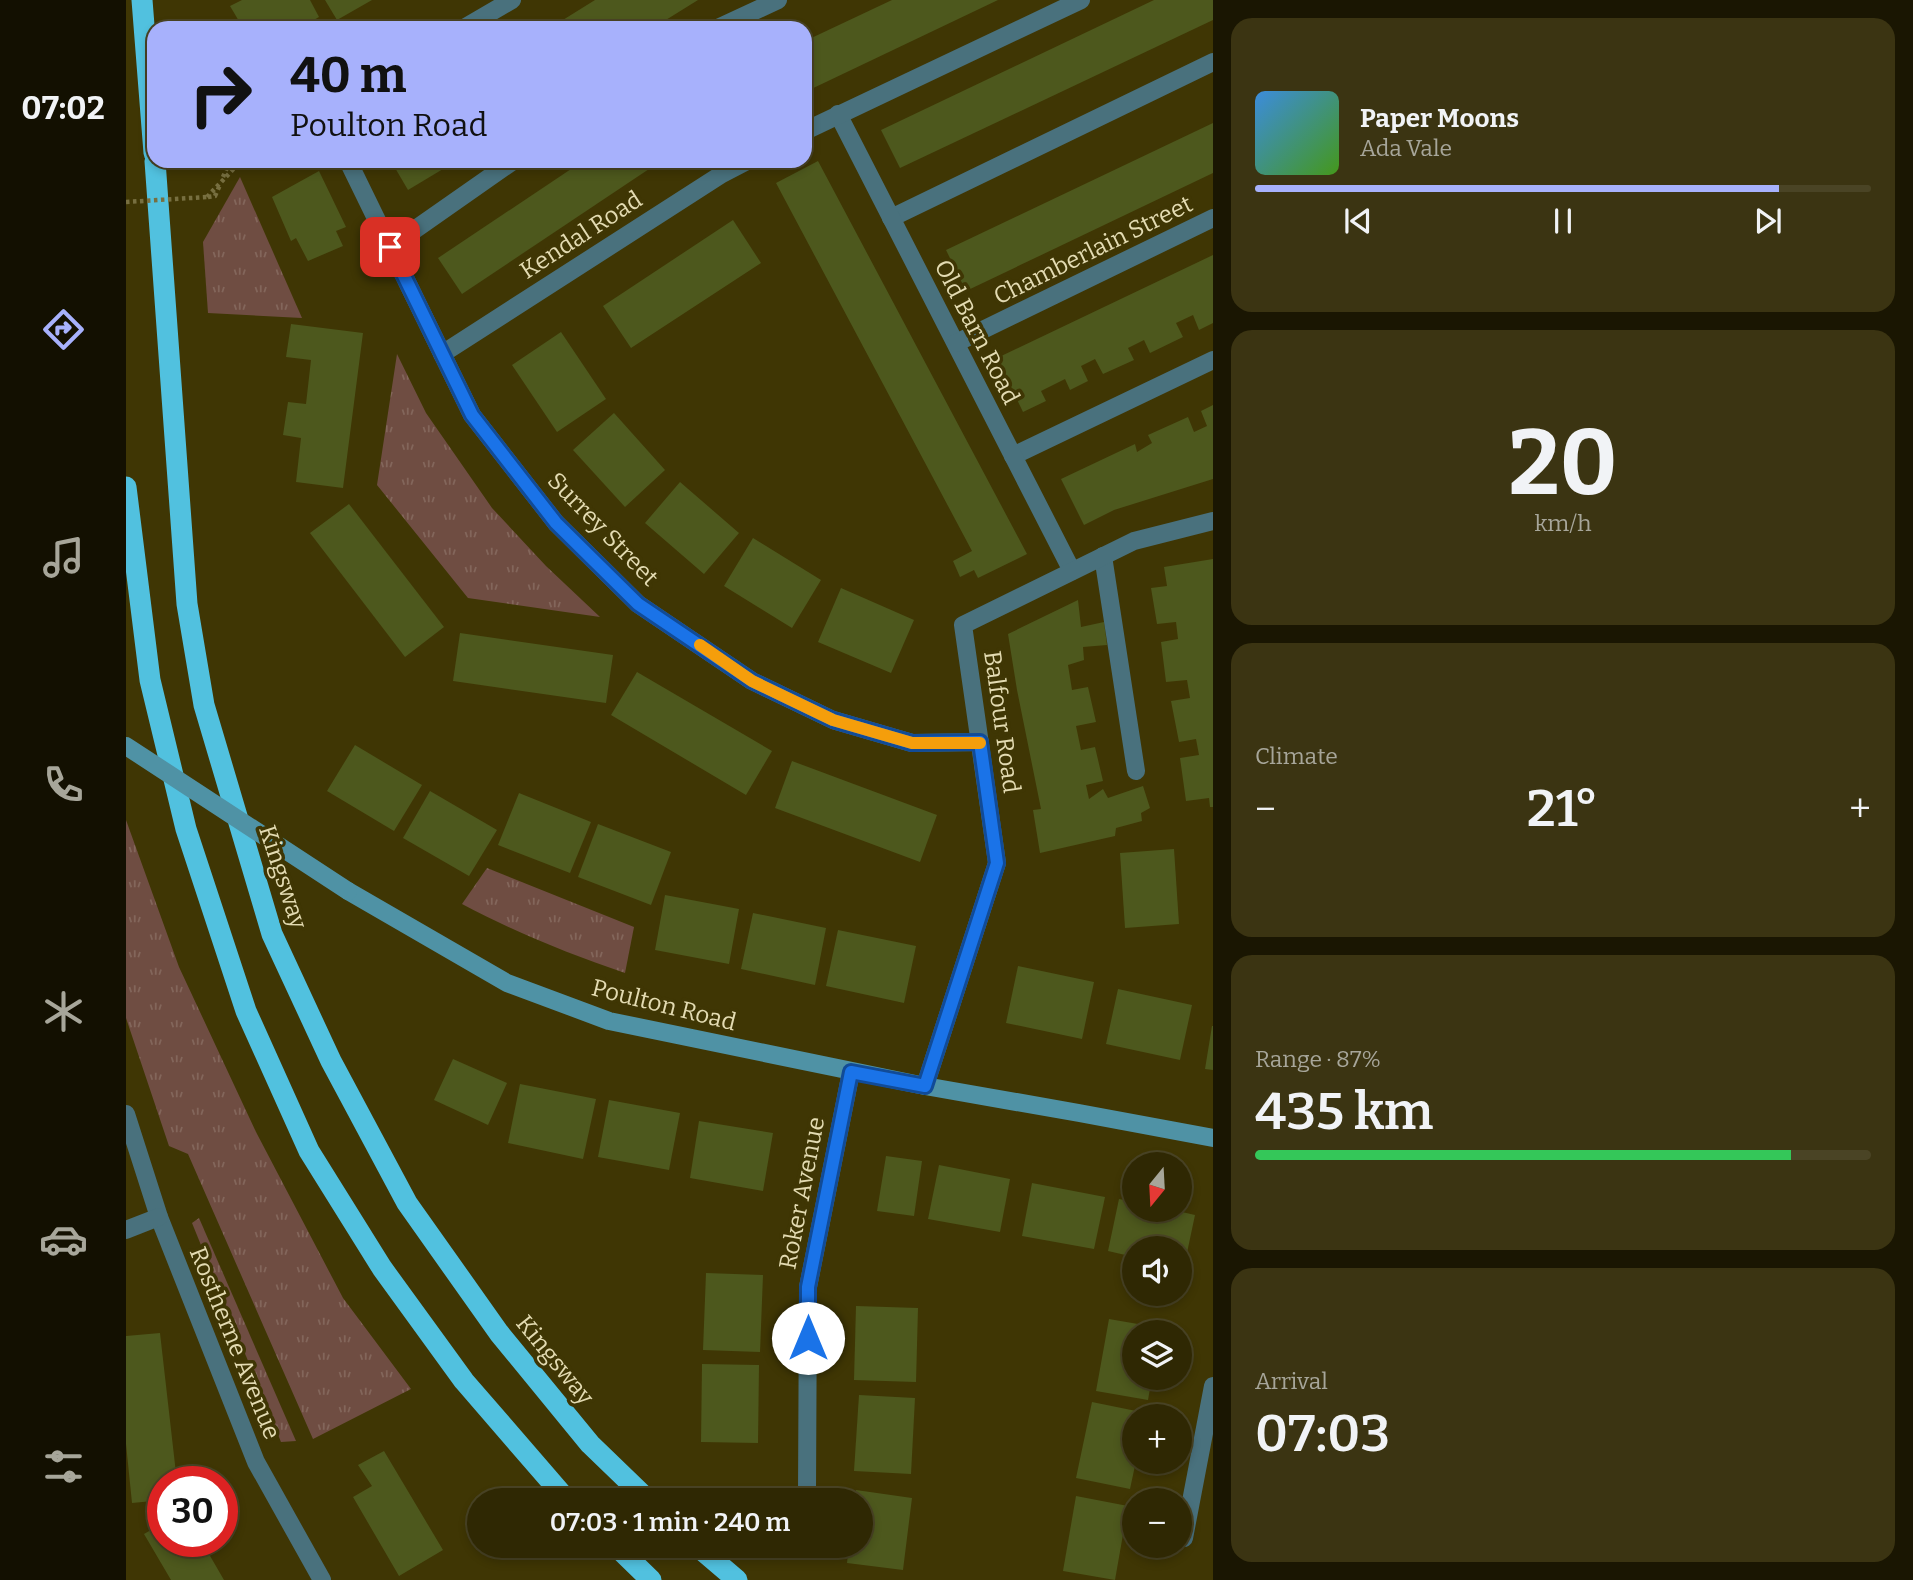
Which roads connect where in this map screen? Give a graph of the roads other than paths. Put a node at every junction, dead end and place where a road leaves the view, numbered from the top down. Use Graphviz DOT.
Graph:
graph roads {
  1 [pos="142,0"];
  2 [pos="511,0"];
  3 [pos="778,0"];
  4 [pos="1081,0"];
  5 [pos="476,21"];
  6 [pos="733,21"];
  7 [pos="1213,62"];
  8 [pos="147,64"];
  9 [pos="838,114"];
  10 [pos="812,127"];
  11 [pos="156,168"];
  12 [pos="351,168"];
  13 [pos="503,168"];
  14 [pos="734,168"];
  15 [pos="891,218"];
  16 [pos="1213,218"];
  17 [pos="390,247"];
  18 [pos="956,344"];
  19 [pos="442,354"];
  20 [pos="1213,359"];
  21 [pos="1013,456"];
  22 [pos="126,488"];
  23 [pos="1213,521"];
  24 [pos="1103,556"];
  25 [pos="1072,571"];
  26 [pos="980,742"];
  27 [pos="126,746"];
  28 [pos="1136,771"];
  29 [pos="851,1072"];
  30 [pos="925,1086"];
  31 [pos="126,1114"];
  32 [pos="1213,1138"];
  33 [pos="159,1217"];
  34 [pos="126,1230"];
  35 [pos="1213,1386"];
  36 [pos="557,1488"];
  37 [pos="636,1488"];
  38 [pos="807,1488"];
  39 [pos="1192,1496"];
  40 [pos="628,1558"];
  41 [pos="711,1558"];
  42 [pos="322,1580"];
  43 [pos="651,1580"];
  44 [pos="737,1580"];
  1 -- 8 [label="highway"];
  2 -- 5 [label="street"];
  3 -- 6 [label="street"];
  4 -- 9 [label="street"];
  7 -- 15 [label="street"];
  9 -- 10 [label="street"];
  9 -- 15 [label="street, Old Barn Road"];
  11 -- 37 [label="highway, Kingsway"];
  12 -- 17 [label="street, Surrey Street"];
  13 -- 17 [label="street"];
  14 -- 19 [label="street, Kendal Road"];
  15 -- 18 [label="street, Old Barn Road"];
  16 -- 18 [label="street, Chamberlain Street"];
  17 -- 19 [label="street, Surrey Street"];
  18 -- 21 [label="street, Old Barn Road"];
  19 -- 26 [label="street, Surrey Street"];
  20 -- 21 [label="street"];
  21 -- 25 [label="street, Old Barn Road"];
  22 -- 36 [label="highway"];
  23 -- 24 [label="street, Balfour Road"];
  24 -- 25 [label="street, Balfour Road"];
  24 -- 28 [label="street"];
  25 -- 26 [label="street, Balfour Road"];
  26 -- 30 [label="street, Balfour Road"];
  27 -- 29 [label="main road, Poulton Road, bridge"];
  29 -- 30 [label="main road, Poulton Road"];
  29 -- 38 [label="street, Roker Avenue"];
  30 -- 32 [label="main road, Poulton Road"];
  31 -- 33 [label="street, Rostherne Avenue"];
  33 -- 34 [label="street"];
  33 -- 42 [label="street, Rostherne Avenue"];
  35 -- 39 [label="street"];
  40 -- 43 [label="highway"];
  41 -- 44 [label="highway"];
}
